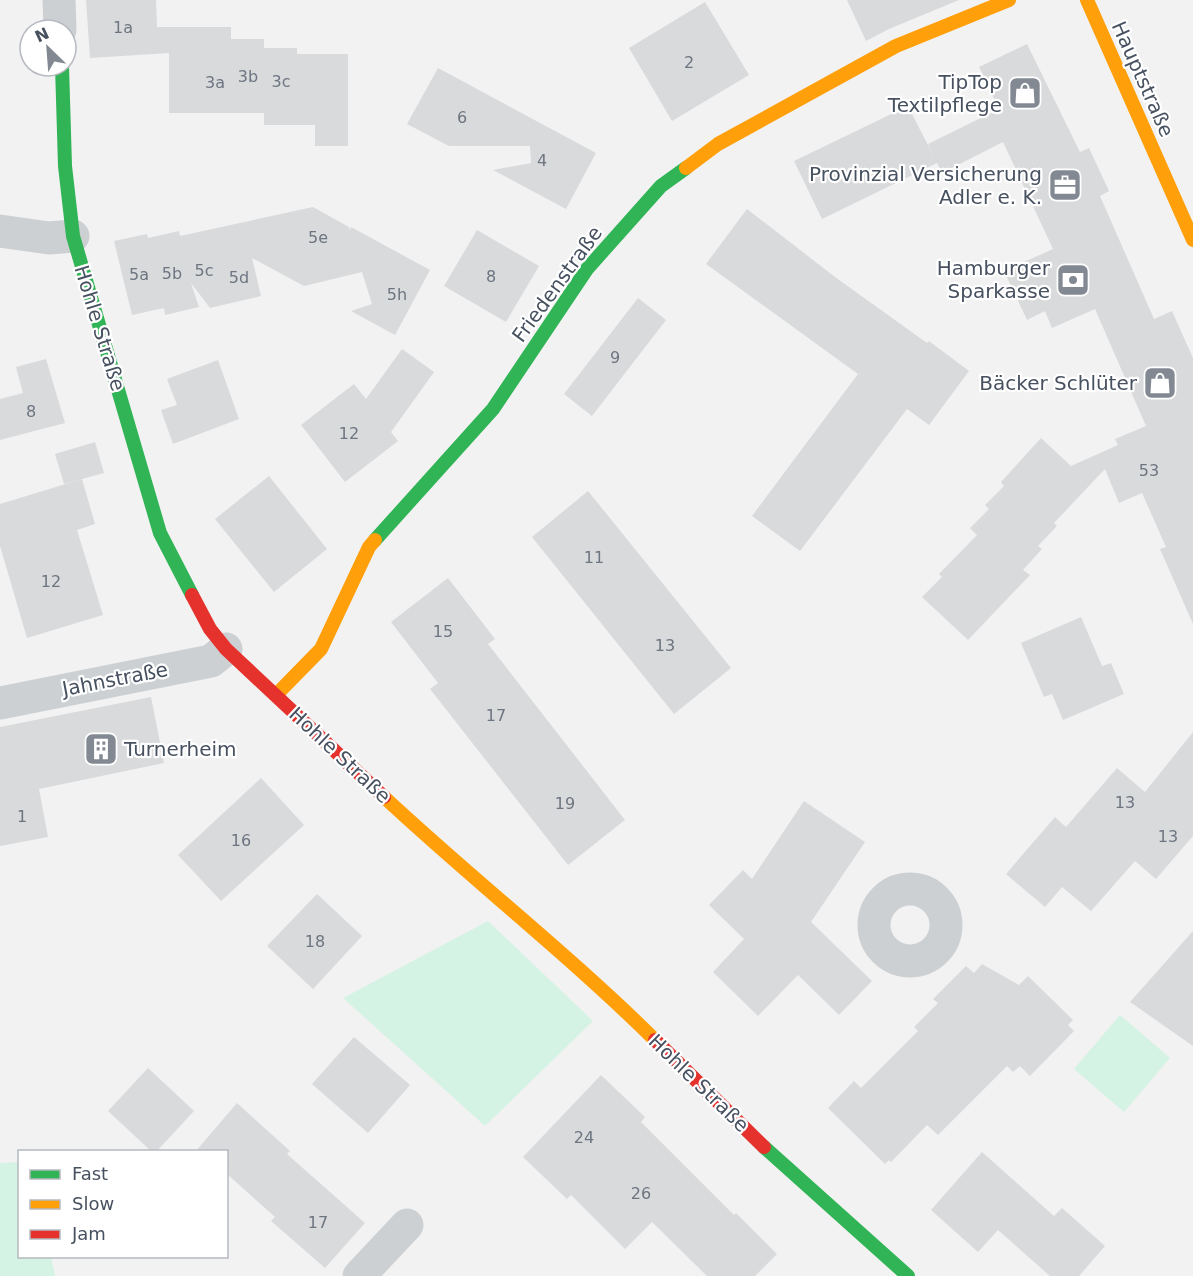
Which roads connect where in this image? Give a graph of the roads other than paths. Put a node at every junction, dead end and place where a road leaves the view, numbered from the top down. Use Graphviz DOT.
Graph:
graph roads {
  1 [pos="59,0"];
  2 [pos="1009,0"];
  3 [pos="1087,0"];
  4 [pos="60,18"];
  5 [pos="62,78"];
  6 [pos="0,231"];
  7 [pos="73,236"];
  8 [pos="1193,240"];
  9 [pos="226,650"];
  10 [pos="276,695"];
  11 [pos="0,703"];
  12 [pos="407,1226"];
  13 [pos="359,1276"];
  14 [pos="908,1276"];
  1 -- 4 [label="street"];
  2 -- 10 [label="street, Friedenstraße"];
  3 -- 8 [label="street, Hauptstraße"];
  5 -- 7 [label="street, Hohle Straße"];
  6 -- 7 [label="street"];
  7 -- 9 [label="street, Hohle Straße"];
  9 -- 10 [label="street, Hohle Straße"];
  9 -- 11 [label="street, Jahnstraße"];
  10 -- 14 [label="street, Hohle Straße"];
  12 -- 13 [label="street"];
}
